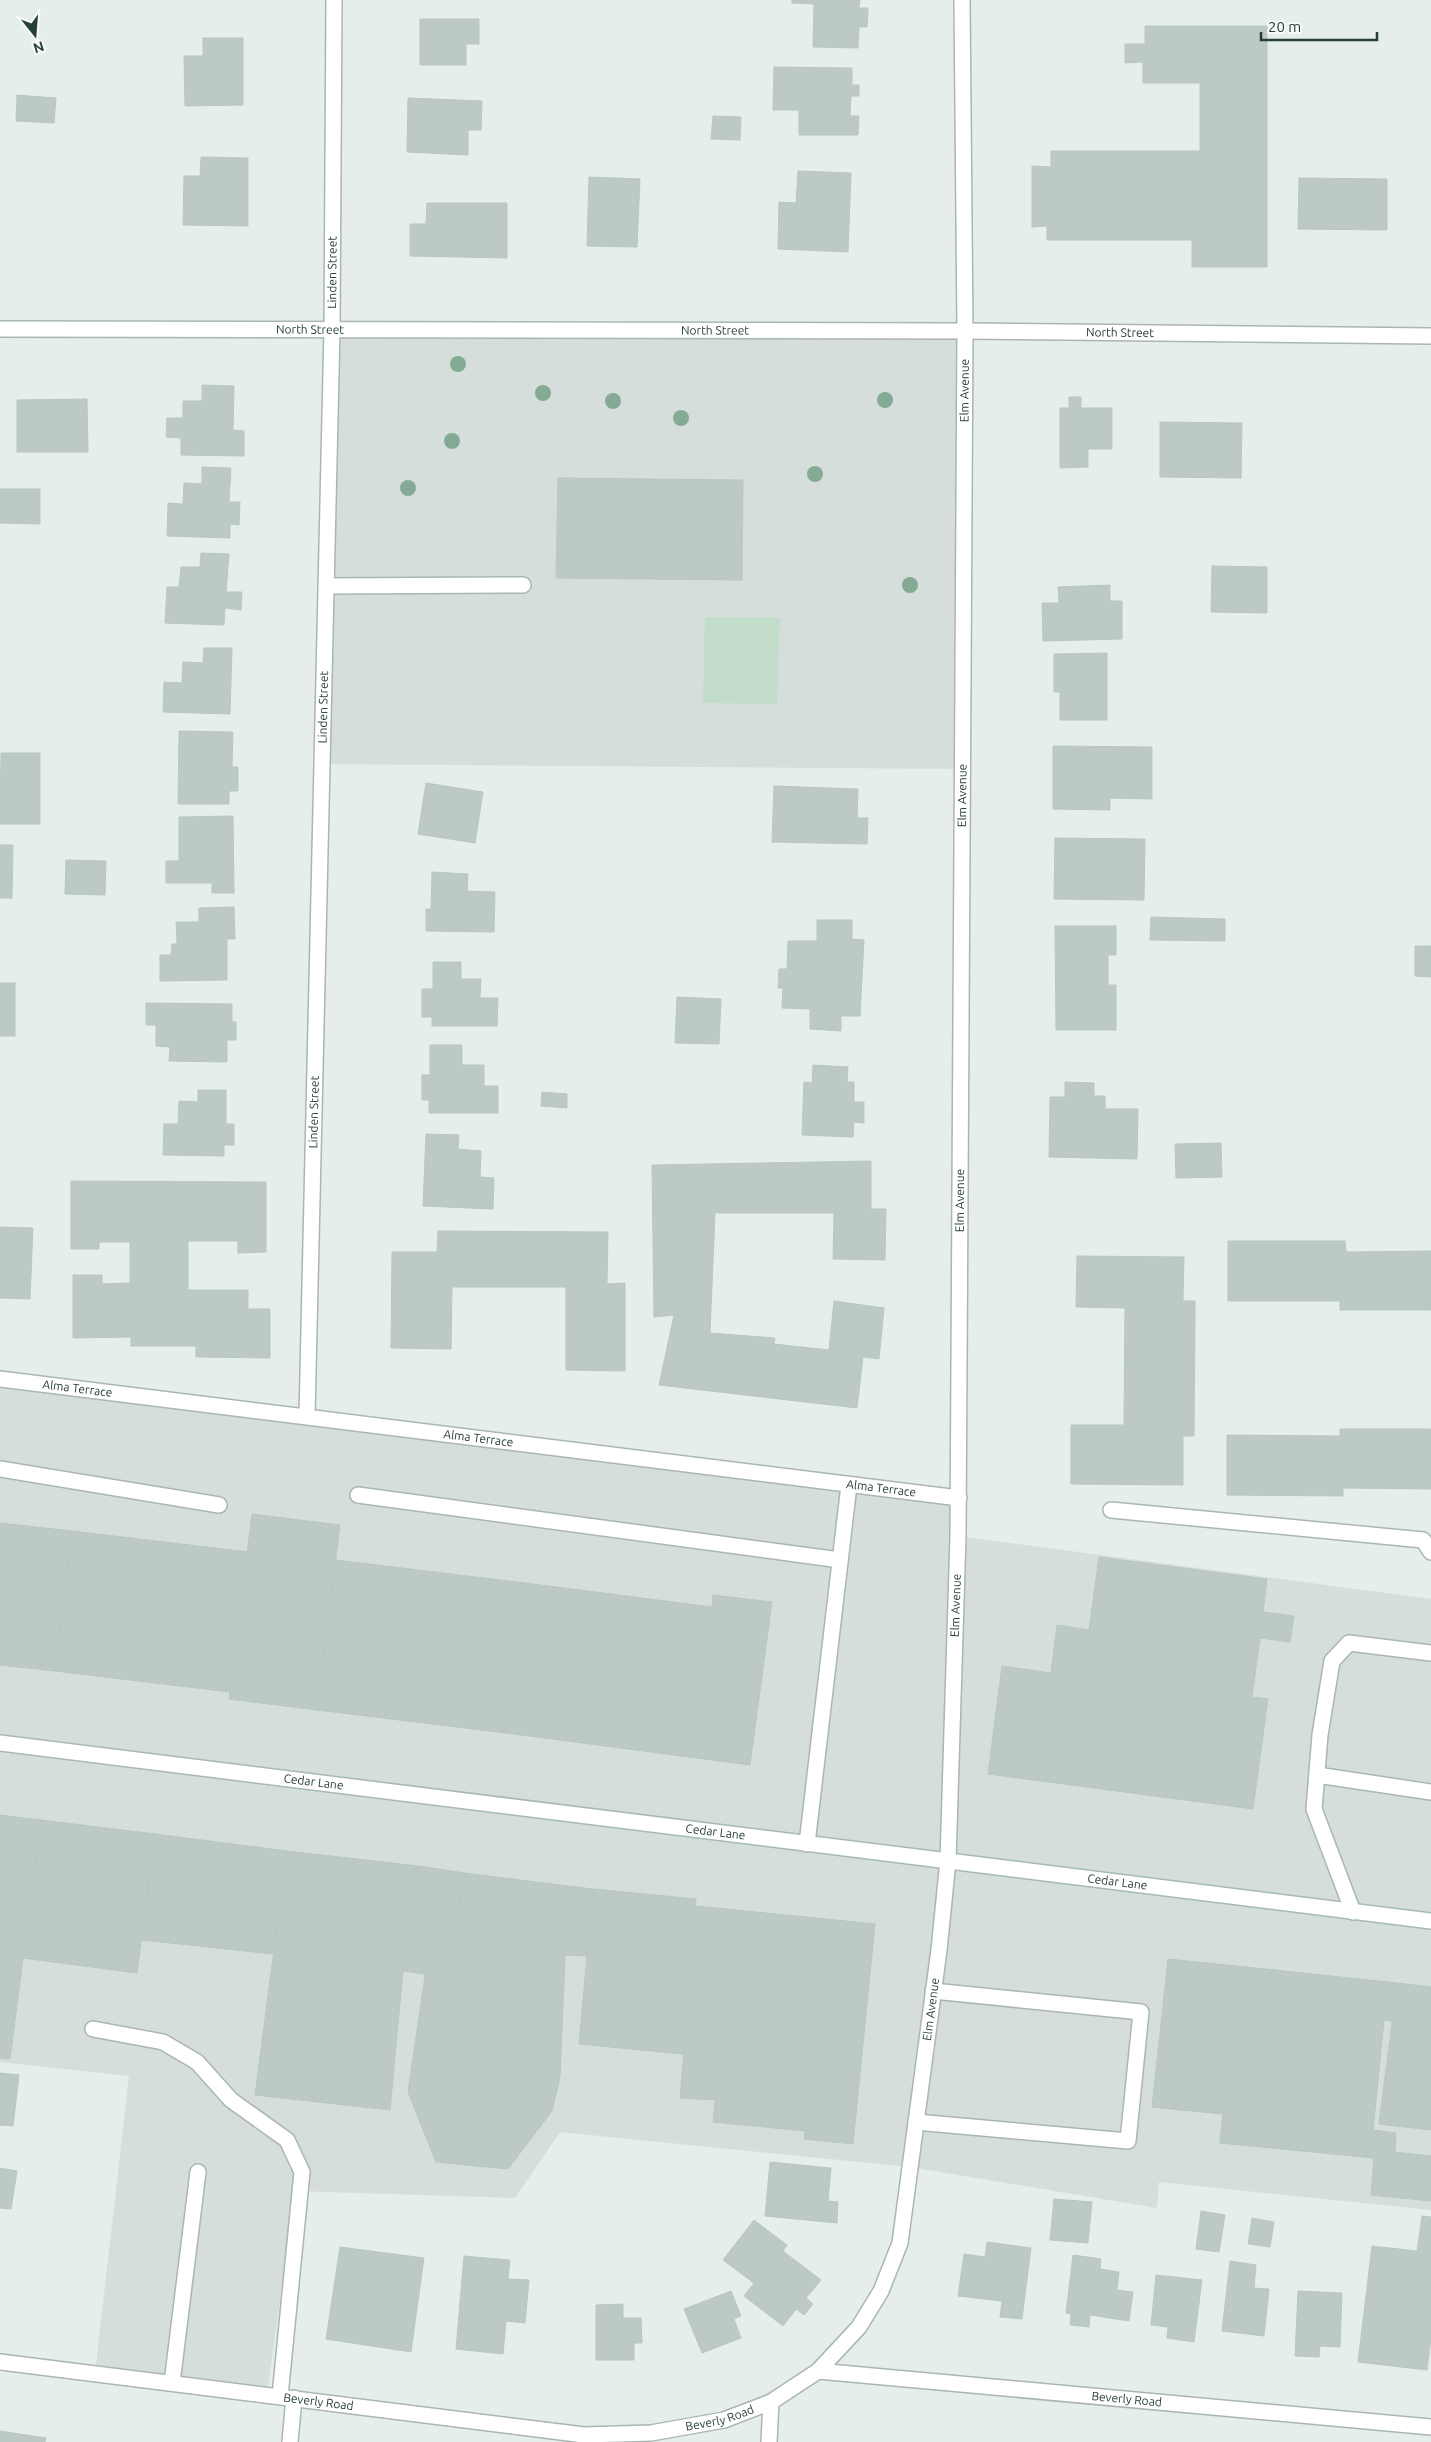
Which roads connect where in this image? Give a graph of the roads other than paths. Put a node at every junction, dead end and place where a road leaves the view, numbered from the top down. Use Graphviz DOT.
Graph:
graph roads {
  1 [pos="334,0"];
  2 [pos="962,0"];
  3 [pos="0,329"];
  4 [pos="332,329"];
  5 [pos="965,331"];
  6 [pos="1431,336"];
  7 [pos="326,586"];
  8 [pos="523,586"];
  9 [pos="0,1379"];
  10 [pos="307,1416"];
  11 [pos="0,1469"];
  12 [pos="849,1484"];
  13 [pos="358,1496"];
  14 [pos="959,1498"];
  15 [pos="219,1505"];
  16 [pos="1112,1510"];
  17 [pos="1431,1552"];
  18 [pos="840,1560"];
  19 [pos="1431,1653"];
  20 [pos="0,1743"];
  21 [pos="1317,1775"];
  22 [pos="1431,1792"];
  23 [pos="808,1844"];
  24 [pos="948,1861"];
  25 [pos="1353,1912"];
  26 [pos="1431,1921"];
  27 [pos="933,1991"];
  28 [pos="93,2029"];
  29 [pos="916,2122"];
  30 [pos="198,2172"];
  31 [pos="0,2362"];
  32 [pos="818,2371"];
  33 [pos="172,2383"];
  34 [pos="287,2397"];
  35 [pos="771,2402"];
  36 [pos="1431,2427"];
  37 [pos="290,2442"];
  38 [pos="768,2442"];
  1 -- 4 [label="street, Linden Street"];
  2 -- 5 [label="street, Elm Avenue"];
  3 -- 4 [label="street, North Street"];
  4 -- 5 [label="street, North Street"];
  4 -- 7 [label="street, Linden Street"];
  5 -- 6 [label="street, North Street"];
  5 -- 14 [label="street, Elm Avenue"];
  7 -- 8 [label="street"];
  7 -- 10 [label="street, Linden Street"];
  9 -- 10 [label="street, Alma Terrace"];
  10 -- 12 [label="street, Alma Terrace"];
  11 -- 15 [label="street"];
  12 -- 14 [label="street, Alma Terrace"];
  12 -- 18 [label="street"];
  13 -- 18 [label="street"];
  14 -- 24 [label="street, Elm Avenue"];
  16 -- 17 [label="street"];
  18 -- 23 [label="street"];
  19 -- 21 [label="street"];
  20 -- 23 [label="street, Cedar Lane"];
  21 -- 22 [label="street"];
  21 -- 25 [label="street"];
  23 -- 24 [label="street, Cedar Lane"];
  24 -- 25 [label="street, Cedar Lane"];
  24 -- 27 [label="street, Elm Avenue"];
  25 -- 26 [label="street, Cedar Lane"];
  27 -- 29 [label="street, Elm Avenue"];
  27 -- 29 [label="street"];
  28 -- 34 [label="street"];
  29 -- 32 [label="street, Elm Avenue"];
  30 -- 33 [label="street"];
  31 -- 33 [label="street, Beverly Road"];
  32 -- 35 [label="street, Beverly Road"];
  32 -- 36 [label="street, Beverly Road"];
  33 -- 34 [label="street, Beverly Road"];
  34 -- 35 [label="street, Beverly Road"];
  34 -- 37 [label="street"];
  35 -- 38 [label="street"];
}
